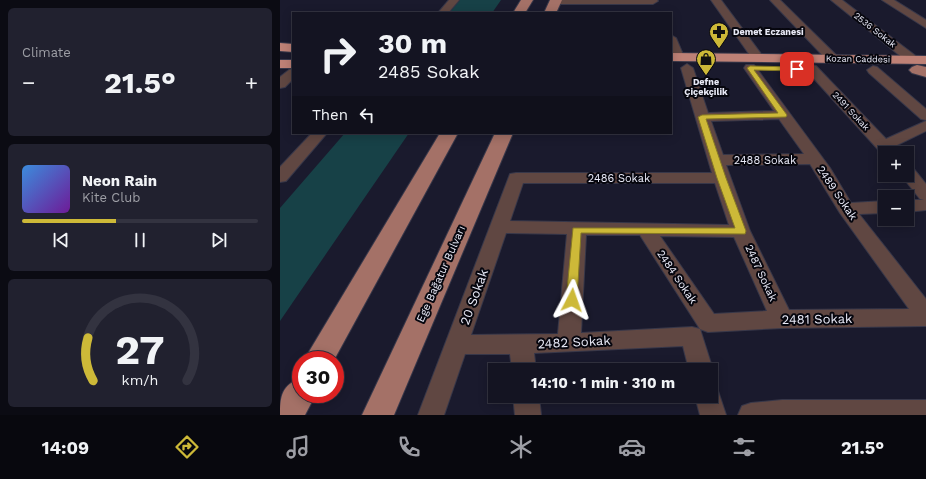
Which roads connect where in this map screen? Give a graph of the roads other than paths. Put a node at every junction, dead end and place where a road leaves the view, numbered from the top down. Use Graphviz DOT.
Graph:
graph roads {
  1 [pos="454,0"];
  2 [pos="526,0"];
  3 [pos="556,0"];
  4 [pos="716,0"];
  5 [pos="775,0"];
  6 [pos="836,0"];
  7 [pos="887,0"];
  8 [pos="654,3"];
  9 [pos="444,12"];
  10 [pos="520,12"];
  11 [pos="550,12"];
  12 [pos="926,25"];
  13 [pos="672,42"];
  14 [pos="280,46"];
  15 [pos="292,47"];
  16 [pos="833,59"];
  17 [pos="677,62"];
  18 [pos="754,63"];
  19 [pos="280,64"];
  20 [pos="292,64"];
  21 [pos="920,64"];
  22 [pos="812,69"];
  23 [pos="873,70"];
  24 [pos="292,74"];
  25 [pos="280,84"];
  26 [pos="783,115"];
  27 [pos="926,116"];
  28 [pos="702,117"];
  29 [pos="926,125"];
  30 [pos="319,134"];
  31 [pos="448,134"];
  32 [pos="504,134"];
  33 [pos="883,146"];
  34 [pos="893,146"];
  35 [pos="814,159"];
  36 [pos="716,160"];
  37 [pos="280,177"];
  38 [pos="516,178"];
  39 [pos="722,178"];
  40 [pos="914,180"];
  41 [pos="926,195"];
  42 [pos="926,205"];
  43 [pos="914,206"];
  44 [pos="878,207"];
  45 [pos="846,209"];
  46 [pos="499,227"];
  47 [pos="577,230"];
  48 [pos="647,230"];
  49 [pos="741,231"];
  50 [pos="926,316"];
  51 [pos="782,319"];
  52 [pos="700,329"];
  53 [pos="569,342"];
  54 [pos="521,344"];
  55 [pos="456,345"];
  56 [pos="325,351"];
  57 [pos="523,363"];
  58 [pos="701,363"];
  59 [pos="295,403"];
  60 [pos="527,403"];
  61 [pos="710,403"];
  62 [pos="926,412"];
  63 [pos="288,415"];
  64 [pos="378,415"];
  65 [pos="431,415"];
  66 [pos="528,415"];
  67 [pos="713,415"];
  68 [pos="751,415"];
  1 -- 9 [label="street"];
  2 -- 10 [label="main road"];
  3 -- 8 [label="street"];
  3 -- 11 [label="main road"];
  4 -- 18 [label="street, 2489 Sokak"];
  5 -- 16 [label="street"];
  6 -- 21 [label="street, 2536 Sokak"];
  7 -- 12 [label="street"];
  13 -- 17 [label="street, 2487 Sokak"];
  14 -- 15 [label="highway"];
  16 -- 18 [label="highway, Kozan Caddesi"];
  16 -- 21 [label="highway, Kozan Caddesi"];
  17 -- 18 [label="highway, Kozan Caddesi"];
  17 -- 28 [label="street, 2487 Sokak"];
  18 -- 22 [label="highway, Kozan Caddesi"];
  18 -- 26 [label="street, 2489 Sokak"];
  19 -- 20 [label="highway"];
  21 -- 23 [label="highway, Kozan Caddesi"];
  22 -- 23 [label="highway, Kozan Caddesi"];
  22 -- 33 [label="street, 2491 Sokak"];
  23 -- 27 [label="street"];
  24 -- 25 [label="street"];
  26 -- 28 [label="street"];
  26 -- 35 [label="street, 2489 Sokak"];
  28 -- 36 [label="street, 2487 Sokak"];
  29 -- 34 [label="street"];
  30 -- 37 [label="street"];
  31 -- 56 [label="main road"];
  32 -- 64 [label="main road, Ege Bağatur Bulvarı"];
  35 -- 36 [label="street, 2488 Sokak"];
  35 -- 45 [label="street, 2489 Sokak"];
  36 -- 39 [label="street, 2487 Sokak"];
  38 -- 39 [label="street, 2486 Sokak"];
  38 -- 46 [label="street, 20 Sokak"];
  39 -- 49 [label="street, 2487 Sokak"];
  40 -- 41 [label="street"];
  42 -- 43 [label="street"];
  44 -- 45 [label="street"];
  45 -- 50 [label="street, 2489 Sokak"];
  46 -- 47 [label="street"];
  46 -- 55 [label="street, 20 Sokak"];
  47 -- 48 [label="street"];
  47 -- 53 [label="street"];
  48 -- 49 [label="street"];
  48 -- 52 [label="street, 2484 Sokak"];
  49 -- 51 [label="street, 2487 Sokak"];
  50 -- 51 [label="street, 2481 Sokak"];
  51 -- 52 [label="street, 2481 Sokak"];
  52 -- 53 [label="street, 2482 Sokak"];
  52 -- 58 [label="street, 2484 Sokak"];
  53 -- 54 [label="street, 2482 Sokak"];
  54 -- 55 [label="street, 2482 Sokak"];
  54 -- 57 [label="street"];
  55 -- 65 [label="street, 20 Sokak"];
  59 -- 63 [label="main road"];
  60 -- 66 [label="street"];
  61 -- 67 [label="street"];
  62 -- 68 [label="street"];
}
